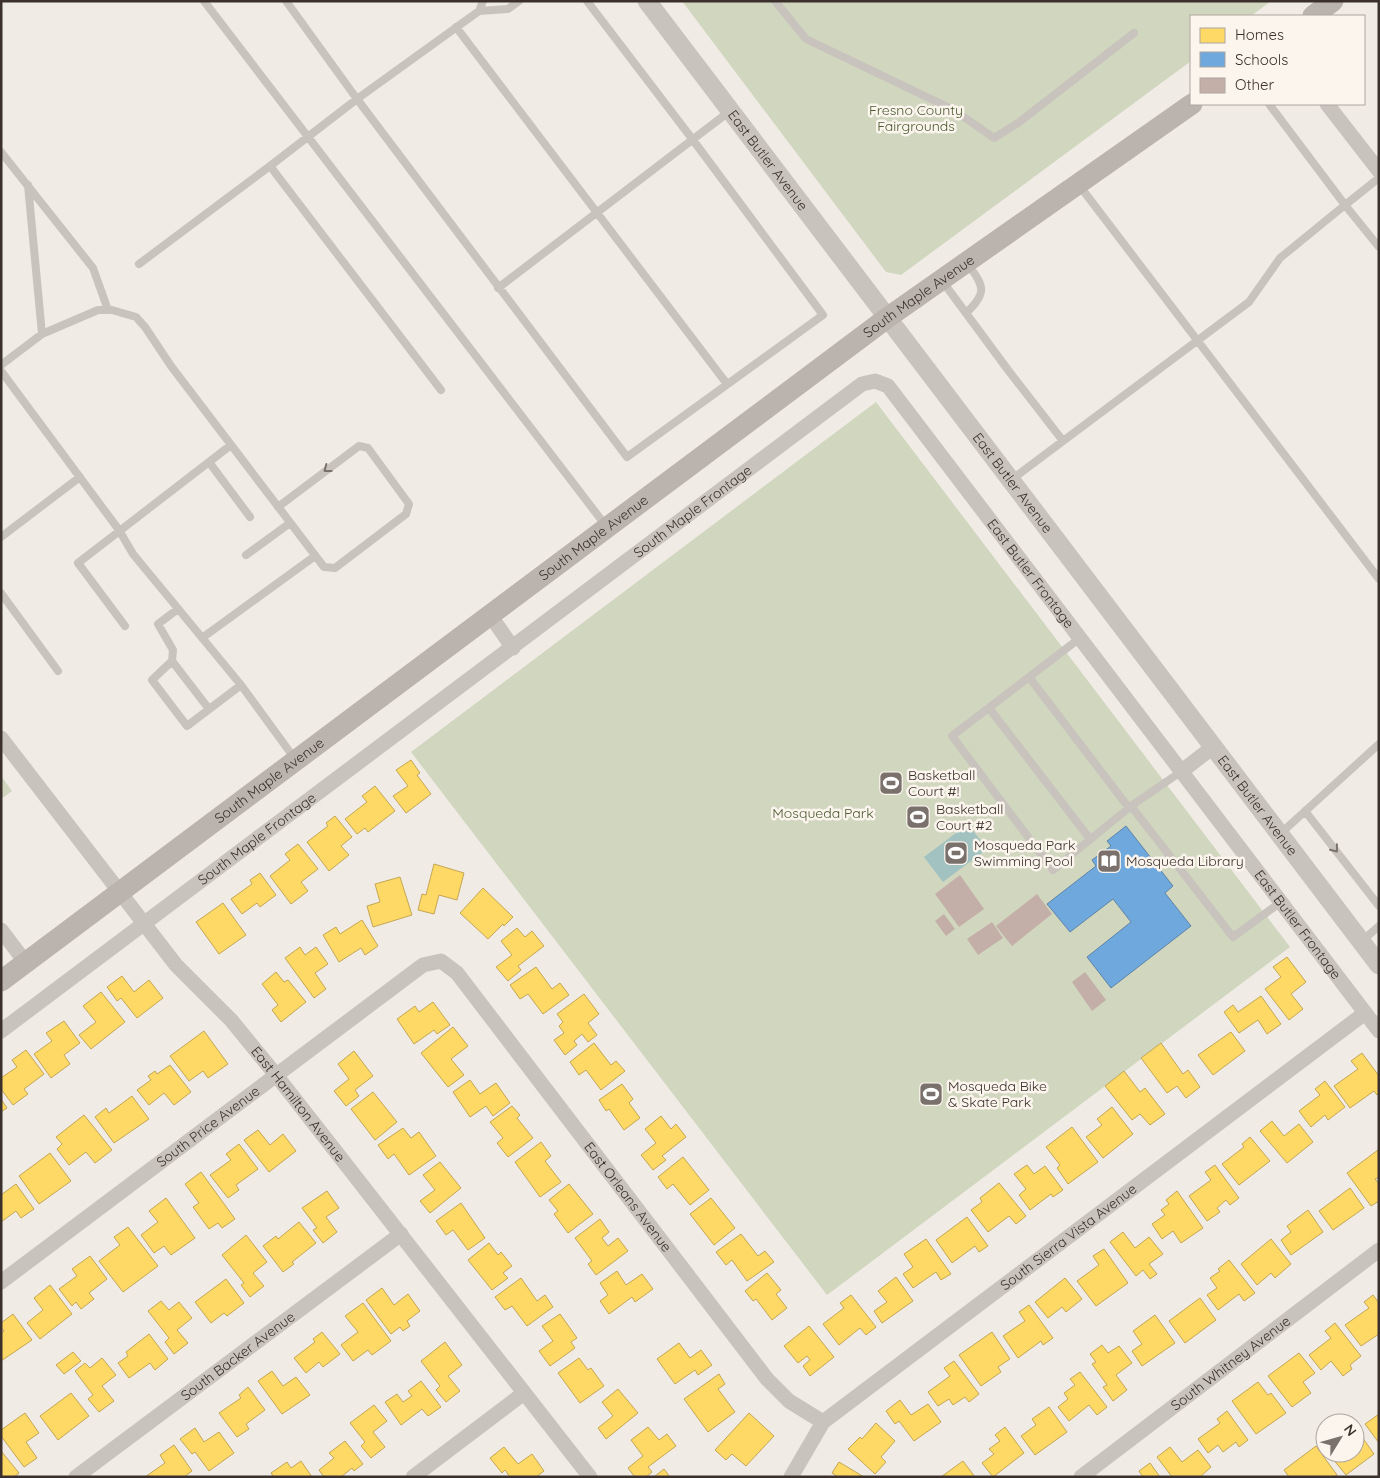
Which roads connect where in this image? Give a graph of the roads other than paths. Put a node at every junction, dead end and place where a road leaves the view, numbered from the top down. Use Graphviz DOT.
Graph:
graph roads {
  1 [pos="204,1"];
  2 [pos="286,1"];
  3 [pos="483,1"];
  4 [pos="490,1"];
  5 [pos="519,1"];
  6 [pos="587,1"];
  7 [pos="647,1"];
  8 [pos="775,1"];
  9 [pos="1334,1"];
  10 [pos="479,11"];
  11 [pos="1314,15"];
  12 [pos="456,27"];
  13 [pos="1134,33"];
  14 [pos="357,99"];
  15 [pos="1191,105"];
  16 [pos="1270,105"];
  17 [pos="1328,105"];
  18 [pos="730,111"];
  19 [pos="308,136"];
  20 [pos="693,140"];
  21 [pos="1,152"];
  22 [pos="270,166"];
  23 [pos="1379,171"];
  24 [pos="1379,178"];
  25 [pos="28,185"];
  26 [pos="1079,185"];
  27 [pos="1345,205"];
  28 [pos="596,213"];
  29 [pos="1379,248"];
  30 [pos="967,263"];
  31 [pos="140,264"];
  32 [pos="942,280"];
  33 [pos="498,288"];
  34 [pos="108,310"];
  35 [pos="966,313"];
  36 [pos="887,318"];
  37 [pos="42,334"];
  38 [pos="1198,341"];
  39 [pos="1,365"];
  40 [pos="1,370"];
  41 [pos="875,382"];
  42 [pos="727,384"];
  43 [pos="441,390"];
  44 [pos="1063,441"];
  45 [pos="232,445"];
  46 [pos="209,462"];
  47 [pos="80,477"];
  48 [pos="1011,480"];
  49 [pos="278,506"];
  50 [pos="250,517"];
  51 [pos="290,523"];
  52 [pos="608,528"];
  53 [pos="119,530"];
  54 [pos="1,537"];
  55 [pos="246,555"];
  56 [pos="315,556"];
  57 [pos="1379,579"];
  58 [pos="1,593"];
  59 [pos="178,609"];
  60 [pos="490,615"];
  61 [pos="125,626"];
  62 [pos="202,638"];
  63 [pos="1080,638"];
  64 [pos="513,648"];
  65 [pos="172,661"];
  66 [pos="58,670"];
  67 [pos="1029,677"];
  68 [pos="241,684"];
  69 [pos="989,708"];
  70 [pos="209,709"];
  71 [pos="1,738"];
  72 [pos="1379,744"];
  73 [pos="1213,747"];
  74 [pos="296,760"];
  75 [pos="1182,771"];
  76 [pos="1130,807"];
  77 [pos="1305,811"];
  78 [pos="1280,834"];
  79 [pos="1090,839"];
  80 [pos="119,892"];
  81 [pos="1281,902"];
  82 [pos="1379,906"];
  83 [pos="143,923"];
  84 [pos="1379,926"];
  85 [pos="1,930"];
  86 [pos="1361,941"];
  87 [pos="441,961"];
  88 [pos="26,963"];
  89 [pos="1379,965"];
  90 [pos="1,981"];
  91 [pos="1365,1013"];
  92 [pos="1,1031"];
  93 [pos="1379,1031"];
  94 [pos="276,1075"];
  95 [pos="401,1234"];
  96 [pos="1379,1250"];
  97 [pos="1,1282"];
  98 [pos="524,1393"];
  99 [pos="823,1422"];
  100 [pos="76,1477"];
  101 [pos="413,1477"];
  102 [pos="590,1477"];
  103 [pos="791,1477"];
  104 [pos="1081,1477"];
  1 -- 19 [label="lane"];
  2 -- 14 [label="lane"];
  3 -- 10 [label="lane"];
  4 -- 10 [label="lane"];
  5 -- 10 [label="lane"];
  6 -- 20 [label="lane"];
  7 -- 18 [label="street, East Butler Avenue"];
  8 -- 13 [label="lane"];
  9 -- 11 [label="main road"];
  10 -- 12 [label="lane"];
  12 -- 14 [label="lane"];
  12 -- 28 [label="lane"];
  14 -- 19 [label="lane"];
  14 -- 33 [label="lane"];
  15 -- 26 [label="main road, South Maple Avenue"];
  16 -- 27 [label="lane"];
  17 -- 23 [label="street"];
  18 -- 20 [label="lane"];
  18 -- 36 [label="street, East Butler Avenue"];
  19 -- 22 [label="lane"];
  19 -- 52 [label="lane"];
  20 -- 28 [label="lane"];
  20 -- 42 [label="lane"];
  21 -- 25 [label="lane"];
  22 -- 31 [label="lane"];
  22 -- 43 [label="lane"];
  24 -- 27 [label="lane"];
  25 -- 34 [label="lane"];
  25 -- 37 [label="lane"];
  26 -- 30 [label="main road, South Maple Avenue"];
  26 -- 38 [label="lane"];
  27 -- 29 [label="lane"];
  27 -- 38 [label="lane"];
  28 -- 33 [label="lane"];
  28 -- 42 [label="lane"];
  30 -- 32 [label="main road, South Maple Avenue"];
  30 -- 35 [label="lane"];
  32 -- 35 [label="lane"];
  32 -- 36 [label="main road, South Maple Avenue"];
  33 -- 42 [label="lane"];
  34 -- 37 [label="lane"];
  34 -- 45 [label="lane"];
  35 -- 44 [label="lane"];
  36 -- 48 [label="street, East Butler Avenue"];
  36 -- 52 [label="main road, South Maple Avenue"];
  37 -- 39 [label="lane"];
  38 -- 44 [label="lane"];
  38 -- 57 [label="lane"];
  40 -- 47 [label="lane"];
  41 -- 63 [label="street, East Butler Frontage"];
  41 -- 64 [label="street, South Maple Frontage"];
  44 -- 48 [label="lane"];
  45 -- 46 [label="lane"];
  45 -- 49 [label="lane"];
  46 -- 50 [label="lane"];
  46 -- 53 [label="lane"];
  47 -- 53 [label="lane"];
  47 -- 54 [label="lane"];
  48 -- 73 [label="street, East Butler Avenue"];
  49 -- 51 [label="lane"];
  56 -- 49 [label="lane, one-way"];
  51 -- 55 [label="lane"];
  51 -- 56 [label="lane"];
  52 -- 60 [label="main road, South Maple Avenue"];
  53 -- 59 [label="lane"];
  53 -- 61 [label="lane"];
  56 -- 62 [label="lane"];
  58 -- 66 [label="lane"];
  59 -- 62 [label="lane"];
  59 -- 65 [label="lane"];
  60 -- 64 [label="street"];
  60 -- 74 [label="main road, South Maple Avenue"];
  62 -- 68 [label="lane"];
  63 -- 67 [label="lane"];
  63 -- 75 [label="street, East Butler Frontage"];
  64 -- 83 [label="street, South Maple Frontage"];
  65 -- 70 [label="lane"];
  65 -- 70 [label="lane"];
  67 -- 69 [label="lane"];
  67 -- 76 [label="lane"];
  68 -- 70 [label="lane"];
  68 -- 74 [label="lane"];
  69 -- 79 [label="lane"];
  69 -- 79 [label="lane"];
  71 -- 80 [label="street, East Hamilton Avenue"];
  72 -- 77 [label="lane"];
  73 -- 75 [label="street"];
  73 -- 78 [label="street, East Butler Avenue"];
  74 -- 80 [label="main road, South Maple Avenue"];
  75 -- 76 [label="lane"];
  75 -- 81 [label="street, East Butler Frontage"];
  76 -- 79 [label="lane"];
  76 -- 81 [label="lane"];
  77 -- 78 [label="lane"];
  77 -- 82 [label="lane, one-way"];
  78 -- 86 [label="street, East Butler Avenue"];
  80 -- 83 [label="street, East Hamilton Avenue"];
  80 -- 88 [label="main road, South Maple Avenue"];
  81 -- 91 [label="street, East Butler Frontage"];
  83 -- 92 [label="street, South Maple Frontage"];
  83 -- 94 [label="street, East Hamilton Avenue"];
  84 -- 86 [label="lane"];
  85 -- 88 [label="street"];
  86 -- 89 [label="street, East Butler Avenue"];
  87 -- 94 [label="street, South Price Avenue"];
  87 -- 99 [label="street, East Orleans Avenue"];
  88 -- 90 [label="main road, South Maple Avenue"];
  91 -- 93 [label="street, East Butler Frontage"];
  91 -- 99 [label="street, South Sierra Vista Avenue"];
  94 -- 95 [label="street, East Hamilton Avenue"];
  94 -- 97 [label="street, South Price Avenue"];
  95 -- 98 [label="street, East Hamilton Avenue"];
  95 -- 100 [label="street, South Backer Avenue"];
  96 -- 104 [label="street, South Whitney Avenue"];
  98 -- 101 [label="street"];
  98 -- 102 [label="street, East Hamilton Avenue"];
  99 -- 103 [label="street, South Sierra Vista Avenue"];
}
